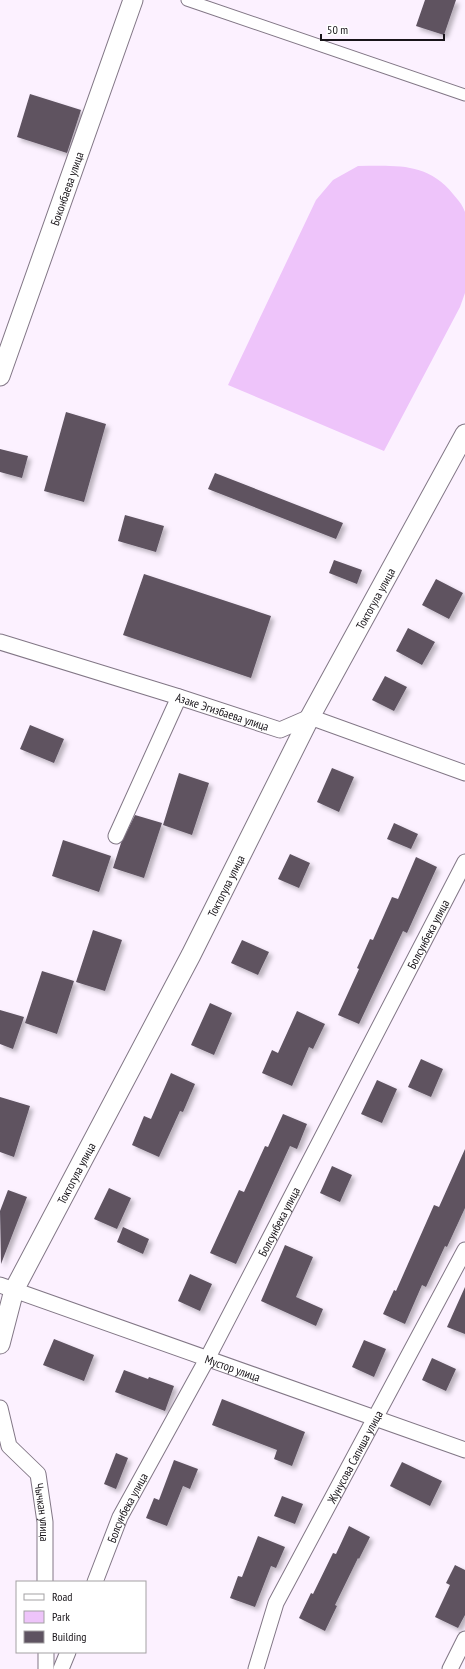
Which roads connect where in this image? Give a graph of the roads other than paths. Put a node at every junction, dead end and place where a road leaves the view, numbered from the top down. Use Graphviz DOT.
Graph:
graph roads {
  1 [pos="133,0"];
  2 [pos="188,0"];
  3 [pos="465,95"];
  4 [pos="0,376"];
  5 [pos="465,434"];
  6 [pos="0,642"];
  7 [pos="179,697"];
  8 [pos="310,717"];
  9 [pos="465,774"];
  10 [pos="116,836"];
  11 [pos="465,862"];
  12 [pos="465,1250"];
  13 [pos="7,1288"];
  14 [pos="0,1344"];
  15 [pos="207,1359"];
  16 [pos="0,1408"];
  17 [pos="375,1418"];
  18 [pos="465,1450"];
  19 [pos="45,1581"];
  20 [pos="95,1581"];
  21 [pos="465,1639"];
  22 [pos="46,1653"];
  23 [pos="68,1653"];
  24 [pos="46,1669"];
  25 [pos="62,1669"];
  26 [pos="256,1669"];
  27 [pos="450,1669"];
  1 -- 4 [label="street, Боконбаева улица"];
  2 -- 3 [label="street"];
  5 -- 8 [label="street, Токтогула улица"];
  6 -- 7 [label="street, Азаке Эгизбаева улица"];
  7 -- 8 [label="street, Азаке Эгизбаева улица"];
  7 -- 10 [label="street"];
  8 -- 9 [label="street"];
  8 -- 13 [label="street, Токтогула улица"];
  11 -- 15 [label="street, Болсунбека улица"];
  12 -- 17 [label="street, Жунусова Сапиша улица"];
  13 -- 14 [label="street, Токтогула улица"];
  13 -- 15 [label="street, Мустор улица"];
  15 -- 17 [label="street, Мустор улица"];
  15 -- 20 [label="street, Болсунбека улица"];
  16 -- 19 [label="street, Чычкан улица"];
  17 -- 18 [label="street, Мустор улица"];
  17 -- 26 [label="street, Жунусова Сапиша улица"];
  21 -- 27 [label="street"];
  22 -- 24 [label="street"];
  23 -- 25 [label="street"];
}
